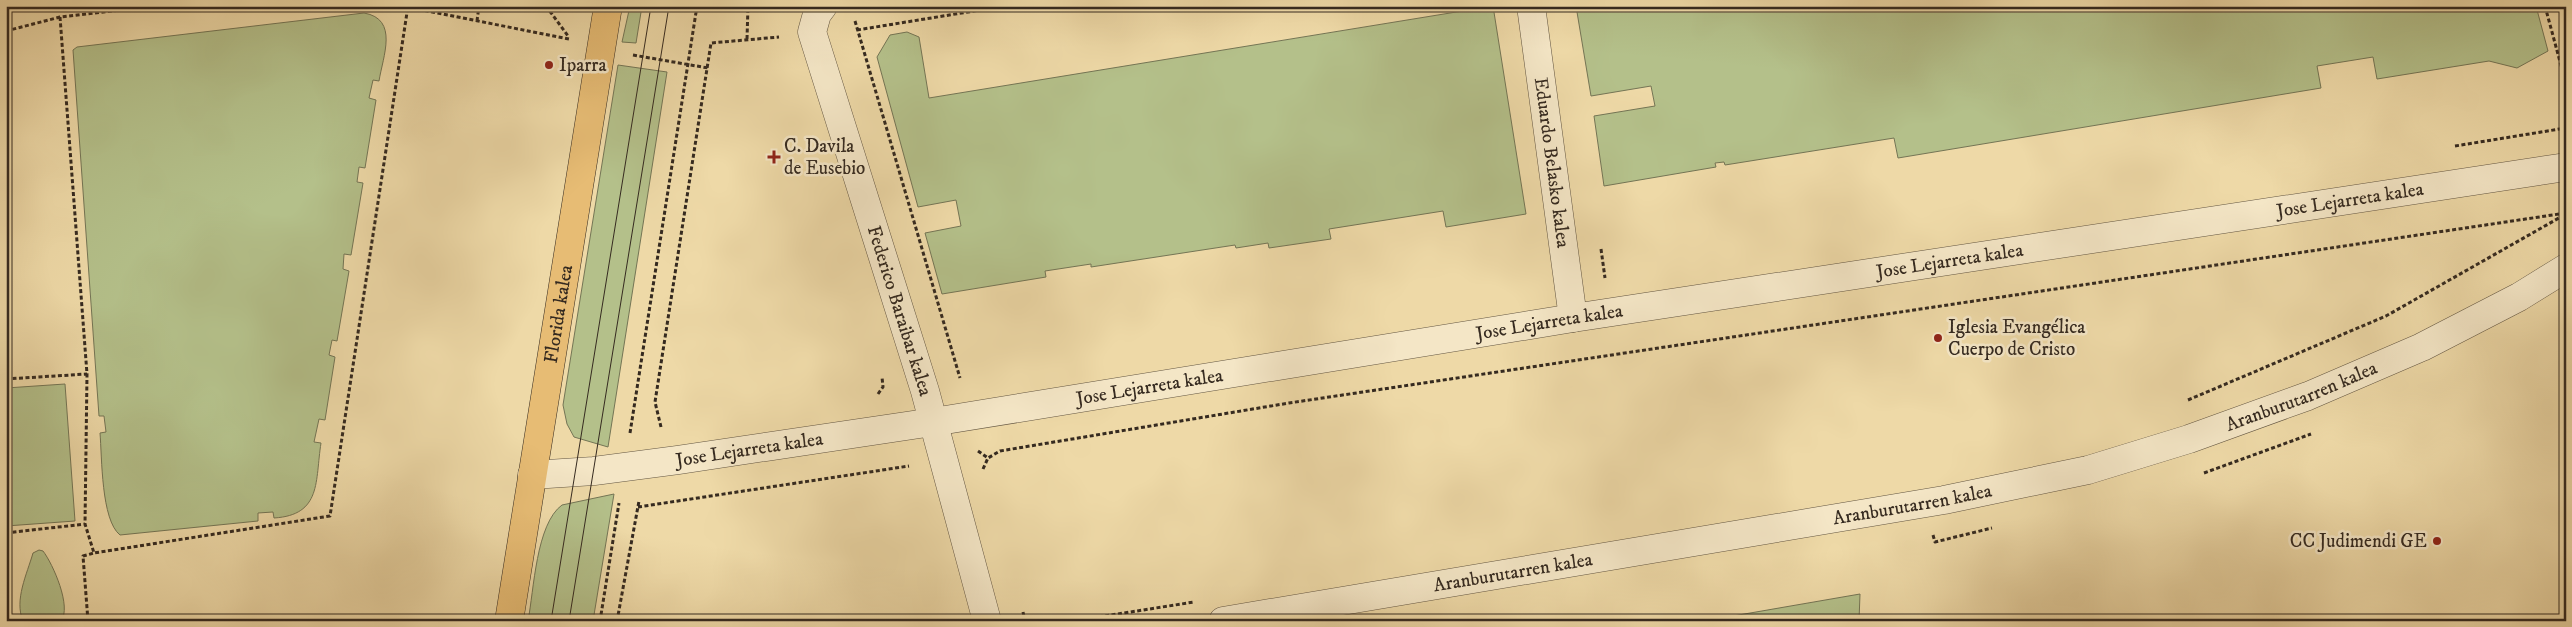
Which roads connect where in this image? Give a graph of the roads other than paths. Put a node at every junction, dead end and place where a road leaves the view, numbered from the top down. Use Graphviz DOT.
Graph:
graph roads {
  1 [pos="608,6"];
  2 [pos="823,6"];
  3 [pos="1531,6"];
  4 [pos="2566,167"];
  5 [pos="2566,268"];
  6 [pos="1573,318"];
  7 [pos="933,422"];
  8 [pos="532,475"];
  9 [pos="509,621"];
  10 [pos="987,621"];
  11 [pos="1223,621"];
  1 -- 8 [label="main road, Florida kalea"];
  2 -- 7 [label="street, Federico Baraibar kalea"];
  3 -- 6 [label="street, Eduardo Belasko kalea"];
  4 -- 6 [label="street, Jose Lejarreta kalea"];
  5 -- 11 [label="street, Aranburutarren kalea"];
  6 -- 7 [label="street, Jose Lejarreta kalea"];
  7 -- 8 [label="street, Jose Lejarreta kalea"];
  7 -- 10 [label="street, Federico Baraibar kalea"];
  8 -- 9 [label="main road, Florida kalea"];
}
